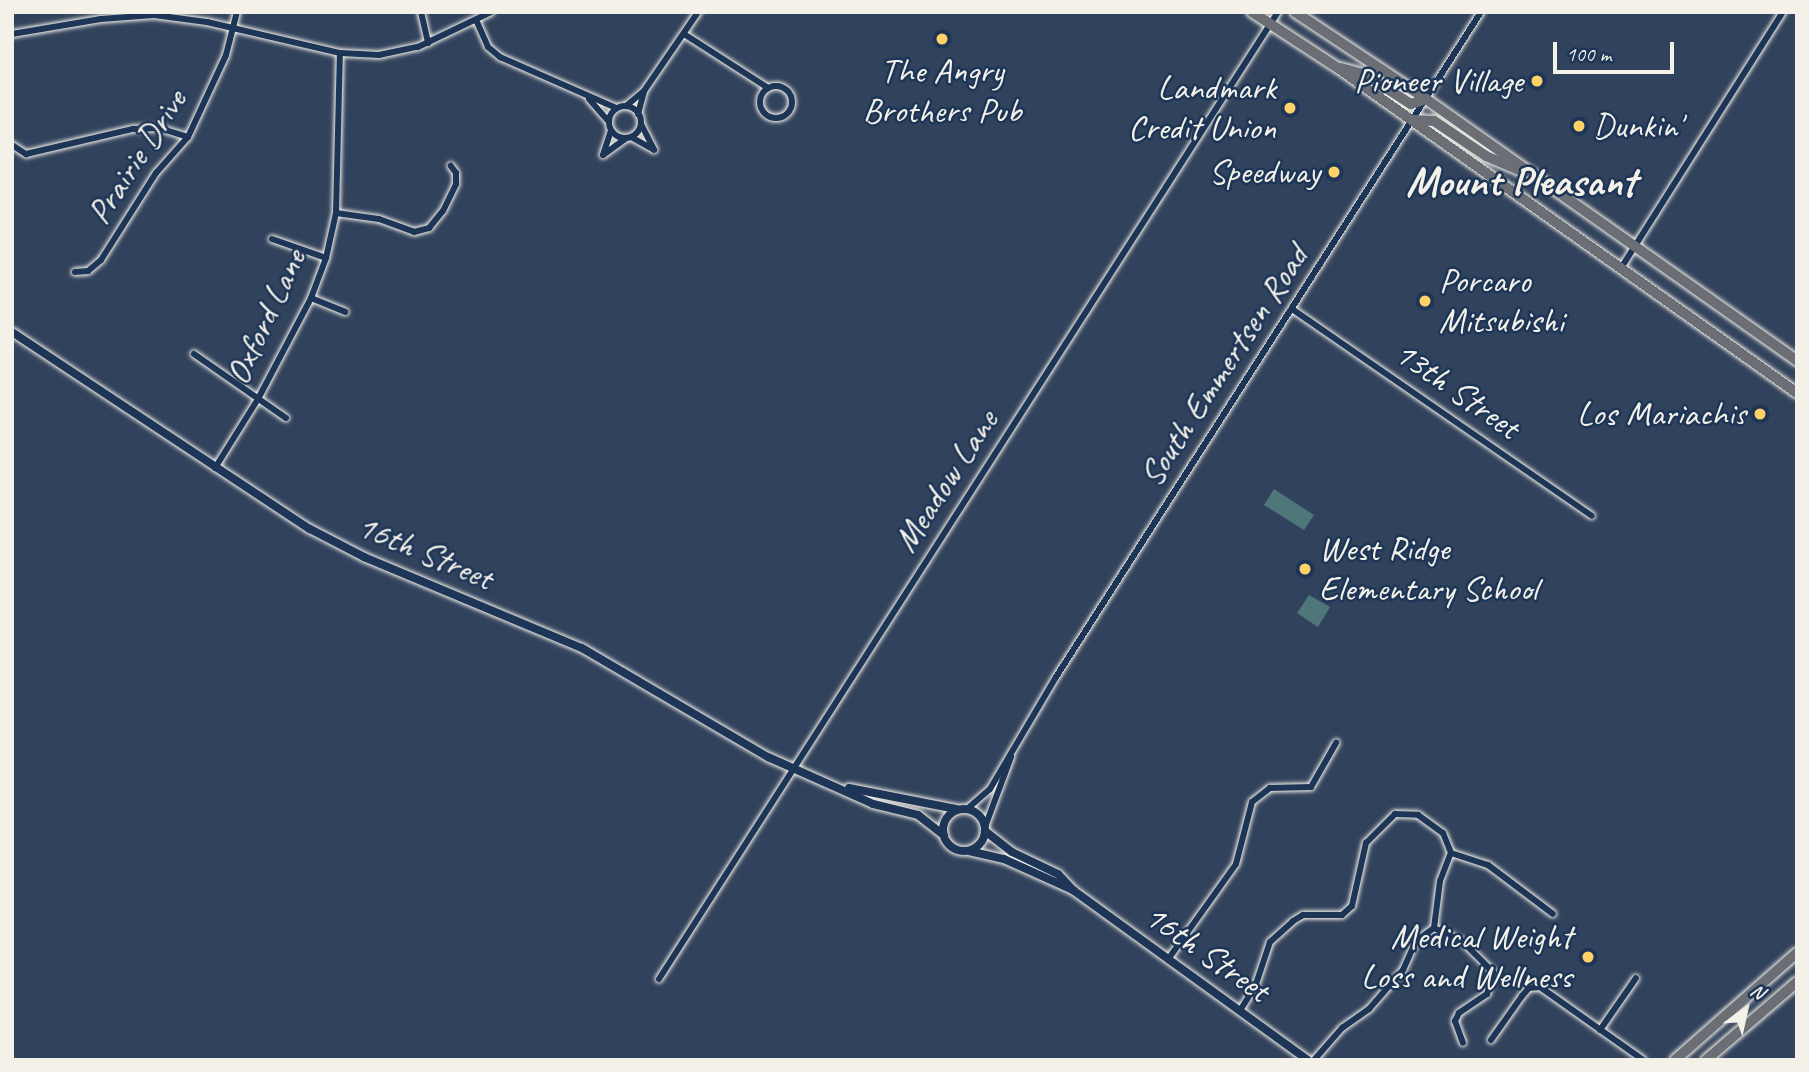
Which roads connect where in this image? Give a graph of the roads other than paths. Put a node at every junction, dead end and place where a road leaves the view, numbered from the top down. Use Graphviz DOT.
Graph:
graph roads {
  1 [pos="237,12"];
  2 [pos="421,12"];
  3 [pos="491,12"];
  4 [pos="698,12"];
  5 [pos="1252,12"];
  6 [pos="1278,12"];
  7 [pos="1295,12"];
  8 [pos="1481,12"];
  9 [pos="1783,12"];
  10 [pos="477,22"];
  11 [pos="1270,24"];
  12 [pos="234,28"];
  13 [pos="12,34"];
  14 [pos="684,34"];
  15 [pos="428,43"];
  16 [pos="340,53"];
  17 [pos="1338,68"];
  18 [pos="768,88"];
  19 [pos="644,91"];
  20 [pos="588,97"];
  21 [pos="1426,99"];
  22 [pos="626,106"];
  23 [pos="616,108"];
  24 [pos="638,114"];
  25 [pos="1413,120"];
  26 [pos="608,121"];
  27 [pos="641,124"];
  28 [pos="611,131"];
  29 [pos="188,137"];
  30 [pos="628,137"];
  31 [pos="12,145"];
  32 [pos="451,166"];
  33 [pos="1539,179"];
  34 [pos="336,213"];
  35 [pos="272,239"];
  36 [pos="1635,248"];
  37 [pos="326,258"];
  38 [pos="1622,268"];
  39 [pos="75,272"];
  40 [pos="311,298"];
  41 [pos="1292,309"];
  42 [pos="345,312"];
  43 [pos="12,332"];
  44 [pos="194,354"];
  45 [pos="1797,362"];
  46 [pos="1792,386"];
  47 [pos="1797,393"];
  48 [pos="258,399"];
  49 [pos="286,418"];
  50 [pos="215,468"];
  51 [pos="1592,516"];
  52 [pos="1336,743"];
  53 [pos="1013,749"];
  54 [pos="793,769"];
  55 [pos="836,785"];
  56 [pos="963,809"];
  57 [pos="985,829"];
  58 [pos="944,835"];
  59 [pos="967,850"];
  60 [pos="1451,853"];
  61 [pos="1073,890"];
  62 [pos="1553,914"];
  63 [pos="1434,928"];
  64 [pos="1797,953"];
  65 [pos="1169,958"];
  66 [pos="1636,978"];
  67 [pos="659,979"];
  68 [pos="1797,982"];
  69 [pos="1241,1009"];
  70 [pos="1600,1030"];
  71 [pos="1491,1040"];
  72 [pos="1462,1043"];
  73 [pos="1308,1060"];
  74 [pos="1314,1060"];
  75 [pos="1643,1060"];
  76 [pos="1675,1060"];
  77 [pos="1706,1060"];
  1 -- 12 [label="street, Prairie Drive"];
  2 -- 15 [label="street"];
  3 -- 10 [label="street"];
  4 -- 14 [label="street"];
  5 -- 11 [label="main road"];
  6 -- 11 [label="street, Meadow Lane"];
  7 -- 21 [label="main road"];
  8 -- 21 [label="street, South Emmertsen Road"];
  9 -- 36 [label="street"];
  10 -- 15 [label="street"];
  10 -- 20 [label="street"];
  11 -- 17 [label="main road"];
  11 -- 54 [label="street, Meadow Lane"];
  12 -- 13 [label="street"];
  12 -- 16 [label="street"];
  12 -- 29 [label="street, Prairie Drive"];
  14 -- 18 [label="street"];
  14 -- 19 [label="street"];
  15 -- 16 [label="street"];
  16 -- 34 [label="street, Oxford Lane"];
  17 -- 21 [label="main road"];
  17 -- 25 [label="main road"];
  18 -- 18 [label="street"];
  19 -- 22 [label="street"];
  19 -- 24 [label="street"];
  20 -- 23 [label="street"];
  20 -- 26 [label="street"];
  21 -- 25 [label="street, South Emmertsen Road"];
  21 -- 33 [label="main road"];
  22 -- 23 [label="street"];
  22 -- 24 [label="street"];
  23 -- 26 [label="street"];
  24 -- 27 [label="street"];
  25 -- 33 [label="main road"];
  25 -- 38 [label="main road"];
  25 -- 41 [label="street, South Emmertsen Road"];
  26 -- 28 [label="street"];
  27 -- 30 [label="street"];
  27 -- 30 [label="street"];
  28 -- 30 [label="street"];
  28 -- 30 [label="street"];
  29 -- 31 [label="street"];
  29 -- 39 [label="street, Prairie Drive"];
  32 -- 34 [label="street"];
  33 -- 36 [label="main road"];
  34 -- 37 [label="street, Oxford Lane"];
  35 -- 37 [label="street"];
  36 -- 38 [label="street"];
  36 -- 45 [label="main road"];
  37 -- 40 [label="street, Oxford Lane"];
  38 -- 46 [label="main road"];
  40 -- 42 [label="street"];
  40 -- 48 [label="street, Oxford Lane"];
  41 -- 51 [label="street, 13th Street"];
  41 -- 53 [label="street, South Emmertsen Road"];
  43 -- 50 [label="street, 16th Street"];
  44 -- 48 [label="street"];
  46 -- 47 [label="main road"];
  48 -- 49 [label="street"];
  48 -- 50 [label="street, Oxford Lane"];
  50 -- 54 [label="street, 16th Street"];
  52 -- 65 [label="street"];
  53 -- 56 [label="street, South Emmertsen Road"];
  53 -- 57 [label="street, South Emmertsen Road"];
  54 -- 55 [label="street, 16th Street"];
  54 -- 67 [label="street, Meadow Lane"];
  55 -- 56 [label="street, 16th Street"];
  55 -- 58 [label="street, 16th Street"];
  56 -- 57 [label="street, 16th Street"];
  56 -- 58 [label="street"];
  57 -- 59 [label="street"];
  57 -- 61 [label="street, 16th Street"];
  58 -- 59 [label="street, 16th Street"];
  59 -- 61 [label="street, 16th Street"];
  60 -- 62 [label="street"];
  60 -- 63 [label="street"];
  60 -- 69 [label="street"];
  61 -- 65 [label="street, 16th Street"];
  63 -- 72 [label="street"];
  63 -- 74 [label="street"];
  64 -- 76 [label="main road"];
  65 -- 69 [label="street, 16th Street"];
  66 -- 70 [label="street"];
  68 -- 77 [label="main road"];
  69 -- 73 [label="street, 16th Street"];
  70 -- 71 [label="street"];
  70 -- 75 [label="street"];
}
